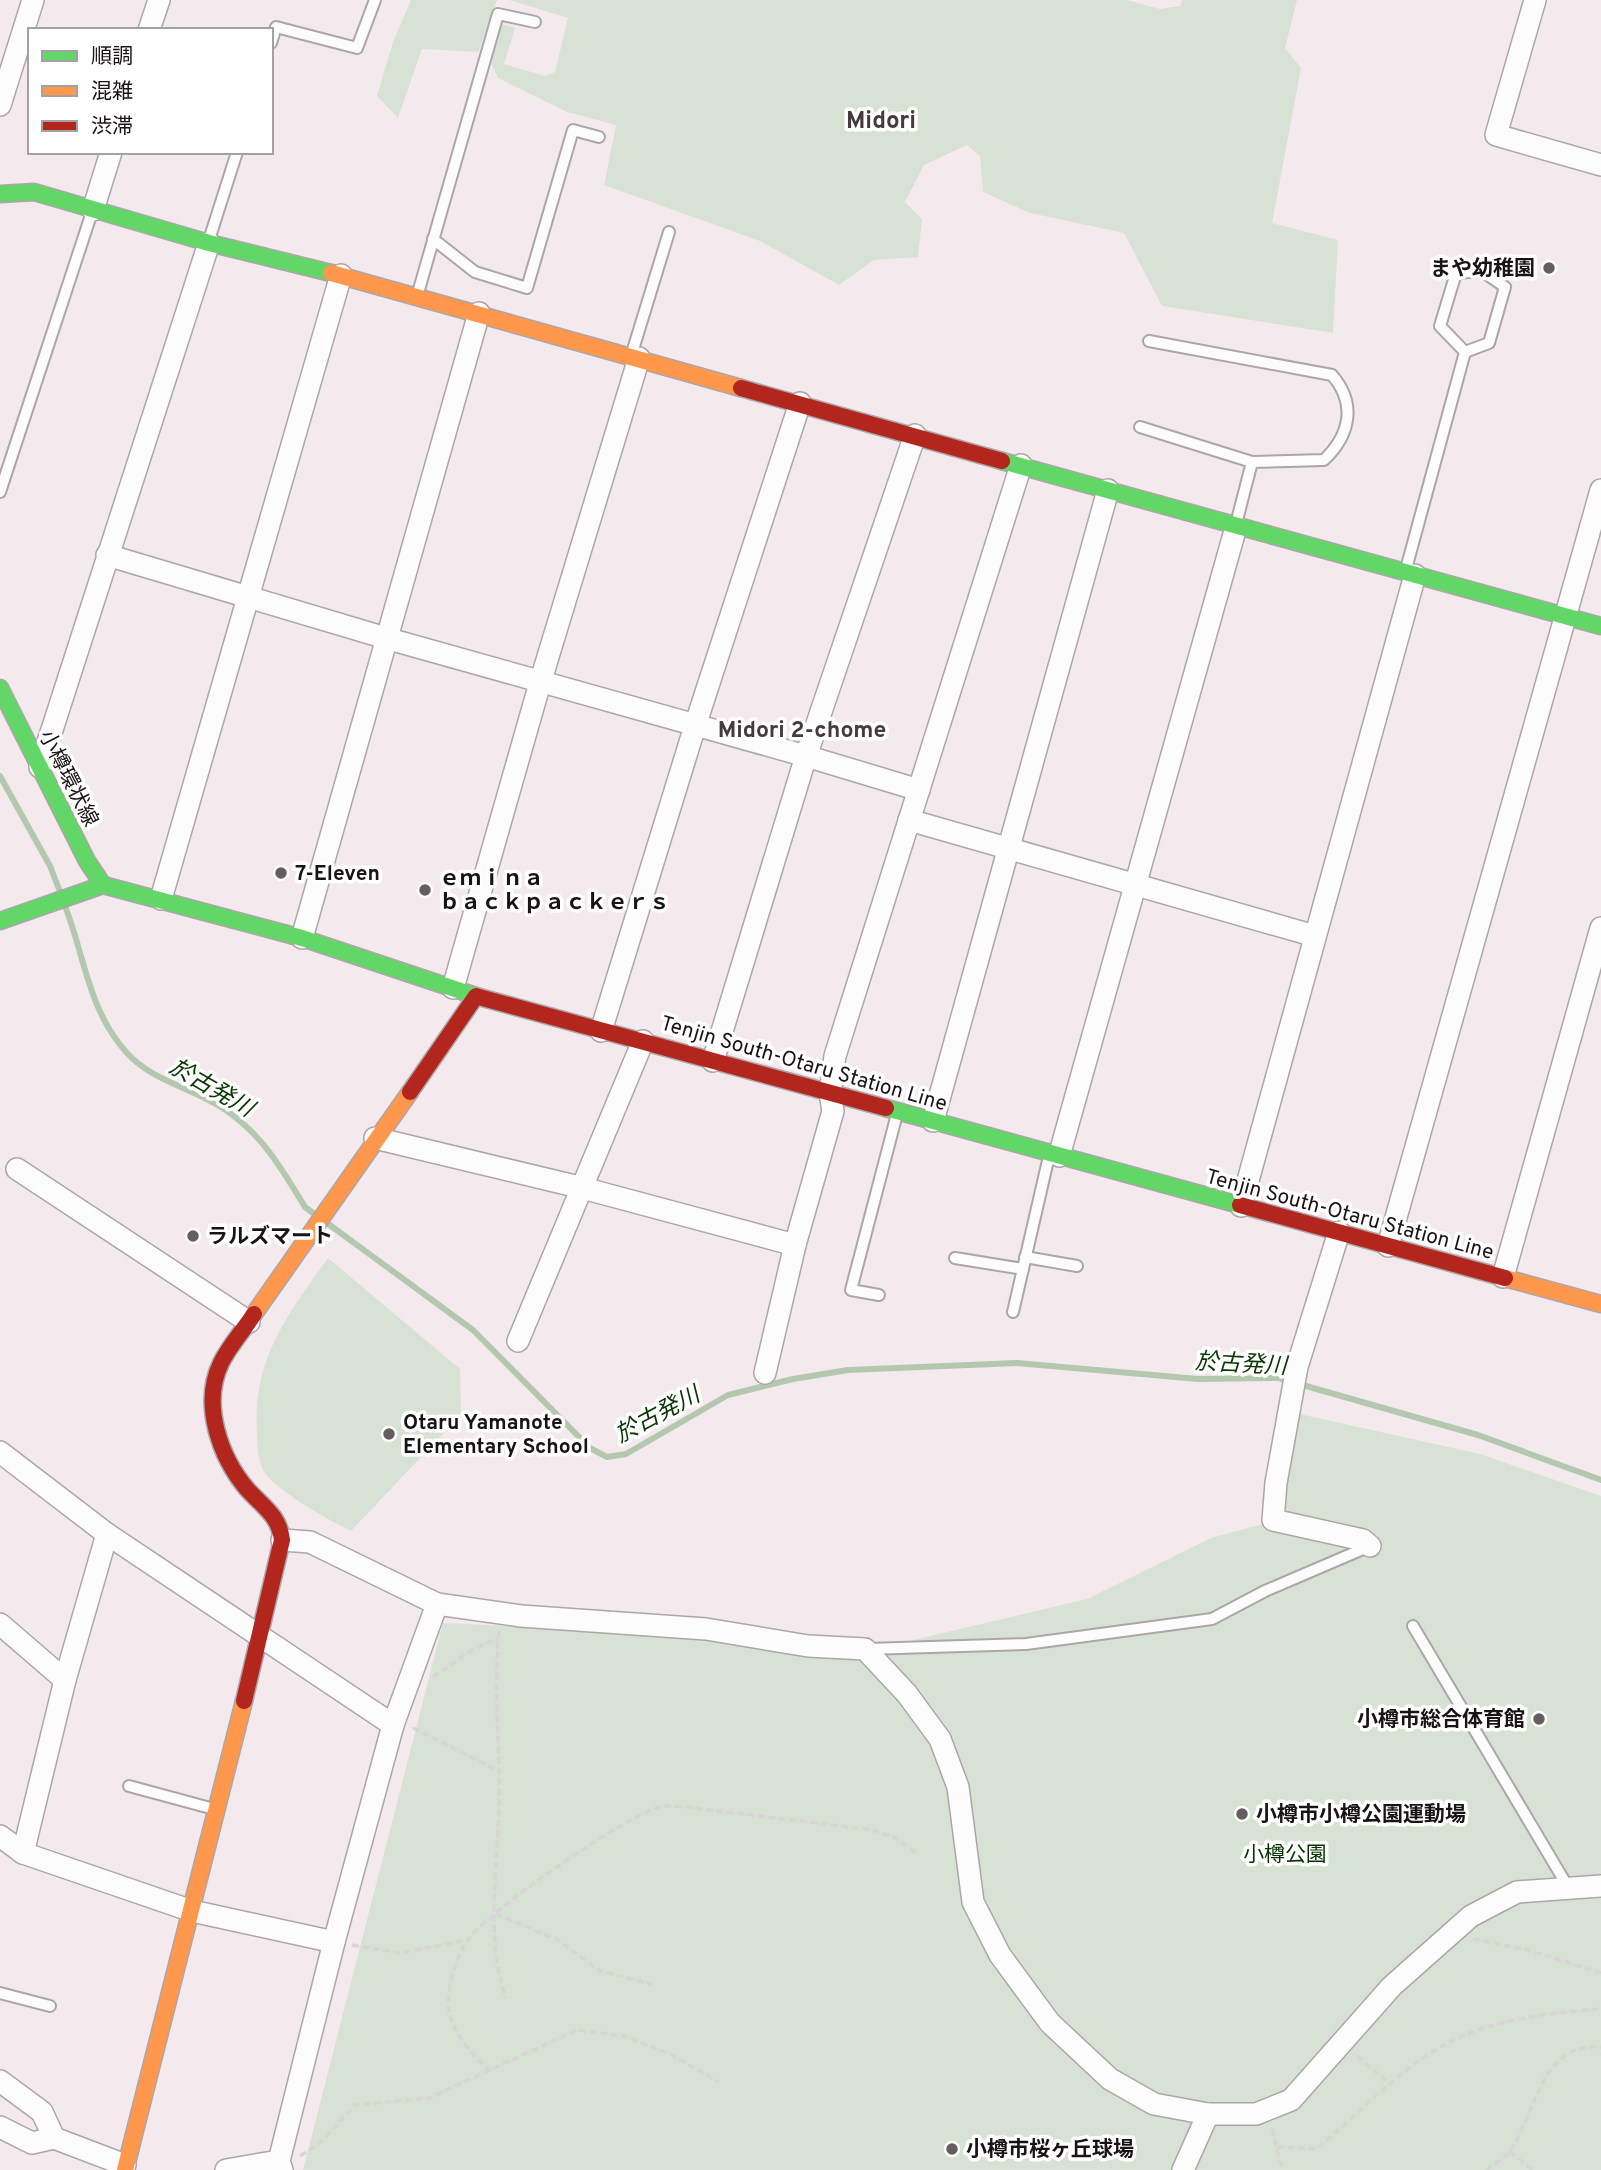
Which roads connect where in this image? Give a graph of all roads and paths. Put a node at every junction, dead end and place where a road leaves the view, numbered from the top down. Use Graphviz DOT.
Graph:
graph roads {
  1 [pos="33,0"];
  2 [pos="159,0"];
  3 [pos="375,0"];
  4 [pos="1535,0"];
  5 [pos="536,22"];
  6 [pos="150,28"];
  7 [pos="273,37"];
  8 [pos="0,104"];
  9 [pos="599,137"];
  10 [pos="110,154"];
  11 [pos="236,154"];
  12 [pos="1601,166"];
  13 [pos="0,194"];
  14 [pos="93,210"];
  15 [pos="669,232"];
  16 [pos="433,239"];
  17 [pos="209,243"];
  18 [pos="341,275"];
  19 [pos="417,296"];
  20 [pos="479,313"];
  21 [pos="1149,341"];
  22 [pos="1465,352"];
  23 [pos="635,357"];
  24 [pos="800,403"];
  25 [pos="1140,428"];
  26 [pos="915,435"];
  27 [pos="1252,462"];
  28 [pos="1021,464"];
  29 [pos="1108,489"];
  30 [pos="1601,490"];
  31 [pos="0,492"];
  32 [pos="1236,527"];
  33 [pos="107,555"];
  34 [pos="1410,573"];
  35 [pos="248,598"];
  36 [pos="1564,616"];
  37 [pos="1601,626"];
  38 [pos="389,639"];
  39 [pos="540,683"];
  40 [pos="0,688"];
  41 [pos="695,726"];
  42 [pos="806,756"];
  43 [pos="40,767"];
  44 [pos="919,790"];
  45 [pos="909,820"];
  46 [pos="1009,848"];
  47 [pos="103,885"];
  48 [pos="1137,885"];
  49 [pos="162,899"];
  50 [pos="0,922"];
  51 [pos="1601,928"];
  52 [pos="1315,936"];
  53 [pos="302,938"];
  54 [pos="453,988"];
  55 [pos="476,996"];
  56 [pos="601,1031"];
  57 [pos="643,1041"];
  58 [pos="713,1061"];
  59 [pos="830,1093"];
  60 [pos="898,1112"];
  61 [pos="933,1121"];
  62 [pos="375,1138"];
  63 [pos="1054,1154"];
  64 [pos="17,1170"];
  65 [pos="579,1187"];
  66 [pos="1241,1206"];
  67 [pos="1339,1232"];
  68 [pos="795,1245"];
  69 [pos="1388,1246"];
  70 [pos="1025,1257"];
  71 [pos="955,1258"];
  72 [pos="1077,1266"];
  73 [pos="1023,1269"];
  74 [pos="1503,1277"];
  75 [pos="878,1295"];
  76 [pos="1601,1304"];
  77 [pos="1013,1312"];
  78 [pos="248,1322"];
  79 [pos="518,1341"];
  80 [pos="765,1373"];
  81 [pos="0,1452"];
  82 [pos="107,1534"];
  83 [pos="282,1540"];
  84 [pos="1370,1546"];
  85 [pos="437,1604"];
  86 [pos="501,1613"];
  87 [pos="0,1624"];
  88 [pos="1413,1626"];
  89 [pos="258,1637"];
  90 [pos="498,1638"];
  91 [pos="865,1649"];
  92 [pos="65,1680"];
  93 [pos="406,1690"];
  94 [pos="394,1723"];
  95 [pos="499,1771"];
  96 [pos="129,1786"];
  97 [pos="218,1810"];
  98 [pos="0,1836"];
  99 [pos="23,1853"];
  100 [pos="916,1853"];
  101 [pos="1601,1886"];
  102 [pos="1567,1887"];
  103 [pos="192,1910"];
  104 [pos="496,1914"];
  105 [pos="1451,1934"];
  106 [pos="467,1940"];
  107 [pos="334,1942"];
  108 [pos="1601,1973"];
  109 [pos="652,1984"];
  110 [pos="0,1993"];
  111 [pos="506,1998"];
  112 [pos="50,2006"];
  113 [pos="1601,2009"];
  114 [pos="1342,2043"];
  115 [pos="1601,2047"];
  116 [pos="491,2071"];
  117 [pos="0,2081"];
  118 [pos="719,2082"];
  119 [pos="1391,2085"];
  120 [pos="1267,2110"];
  121 [pos="1208,2114"];
  122 [pos="0,2127"];
  123 [pos="54,2138"];
  124 [pos="1276,2147"];
  125 [pos="1510,2152"];
  126 [pos="281,2161"];
  127 [pos="125,2168"];
  128 [pos="226,2170"];
  129 [pos="1183,2170"];
  130 [pos="1282,2170"];
  131 [pos="1486,2170"];
  132 [pos="1533,2170"];
  1 -- 8 [label="street"];
  2 -- 6 [label="street"];
  3 -- 7 [label="lane"];
  4 -- 12 [label="street"];
  5 -- 16 [label="lane"];
  9 -- 16 [label="lane"];
  10 -- 14 [label="street"];
  11 -- 17 [label="lane"];
  13 -- 14 [label="street"];
  14 -- 17 [label="street"];
  14 -- 31 [label="lane"];
  15 -- 23 [label="lane"];
  16 -- 19 [label="lane"];
  17 -- 18 [label="street"];
  17 -- 33 [label="street"];
  18 -- 19 [label="street"];
  18 -- 35 [label="street"];
  19 -- 20 [label="street"];
  20 -- 23 [label="street"];
  20 -- 38 [label="street"];
  21 -- 27 [label="lane"];
  22 -- 22 [label="lane"];
  22 -- 34 [label="lane"];
  23 -- 24 [label="street"];
  23 -- 39 [label="street"];
  24 -- 26 [label="street"];
  24 -- 41 [label="street"];
  25 -- 27 [label="lane"];
  26 -- 28 [label="street"];
  26 -- 42 [label="street"];
  27 -- 32 [label="lane"];
  28 -- 29 [label="street"];
  28 -- 44 [label="street"];
  29 -- 32 [label="street"];
  29 -- 46 [label="street"];
  30 -- 36 [label="street"];
  32 -- 34 [label="street"];
  32 -- 48 [label="street"];
  33 -- 35 [label="street"];
  33 -- 43 [label="street"];
  34 -- 36 [label="street"];
  34 -- 52 [label="street"];
  35 -- 38 [label="street"];
  35 -- 49 [label="street"];
  36 -- 37 [label="street"];
  36 -- 69 [label="street"];
  38 -- 39 [label="street"];
  38 -- 53 [label="street"];
  39 -- 41 [label="street"];
  39 -- 54 [label="street"];
  40 -- 43 [label="street, 小樽環状線"];
  41 -- 42 [label="street"];
  41 -- 56 [label="street"];
  42 -- 44 [label="street"];
  42 -- 58 [label="street"];
  43 -- 47 [label="street, 小樽環状線"];
  44 -- 45 [label="street"];
  45 -- 46 [label="street"];
  45 -- 59 [label="street"];
  46 -- 48 [label="street"];
  46 -- 61 [label="street"];
  47 -- 49 [label="street, Tenjin South-Otaru Station Line"];
  47 -- 50 [label="street"];
  48 -- 52 [label="street"];
  48 -- 63 [label="street"];
  49 -- 53 [label="street, Tenjin South-Otaru Station Line"];
  51 -- 74 [label="street"];
  52 -- 66 [label="street"];
  53 -- 54 [label="street, Tenjin South-Otaru Station Line"];
  54 -- 55 [label="street, Tenjin South-Otaru Station Line"];
  55 -- 56 [label="street, Tenjin South-Otaru Station Line"];
  55 -- 62 [label="street"];
  56 -- 57 [label="street, Tenjin South-Otaru Station Line"];
  57 -- 58 [label="street, Tenjin South-Otaru Station Line"];
  57 -- 65 [label="street"];
  58 -- 59 [label="street, Tenjin South-Otaru Station Line"];
  59 -- 60 [label="street, Tenjin South-Otaru Station Line"];
  59 -- 68 [label="street"];
  60 -- 61 [label="street, Tenjin South-Otaru Station Line"];
  60 -- 75 [label="lane"];
  61 -- 63 [label="street, Tenjin South-Otaru Station Line"];
  62 -- 65 [label="street"];
  62 -- 78 [label="street"];
  63 -- 66 [label="street, Tenjin South-Otaru Station Line"];
  63 -- 70 [label="lane"];
  64 -- 78 [label="street"];
  65 -- 68 [label="street"];
  65 -- 79 [label="street"];
  66 -- 67 [label="street, Tenjin South-Otaru Station Line"];
  67 -- 69 [label="street, Tenjin South-Otaru Station Line"];
  67 -- 84 [label="street"];
  68 -- 80 [label="street"];
  69 -- 74 [label="street, Tenjin South-Otaru Station Line"];
  70 -- 72 [label="lane"];
  70 -- 73 [label="lane"];
  71 -- 73 [label="lane"];
  73 -- 77 [label="lane"];
  74 -- 76 [label="street, Tenjin South-Otaru Station Line"];
  78 -- 83 [label="street"];
  81 -- 82 [label="street"];
  82 -- 89 [label="street"];
  82 -- 92 [label="street"];
  83 -- 85 [label="street"];
  83 -- 89 [label="street"];
  84 -- 91 [label="lane"];
  85 -- 86 [label="street"];
  85 -- 93 [label="street"];
  86 -- 90 [label="path"];
  86 -- 91 [label="street"];
  87 -- 92 [label="street"];
  88 -- 102 [label="lane"];
  89 -- 94 [label="street"];
  89 -- 97 [label="street"];
  90 -- 93 [label="path"];
  90 -- 95 [label="path"];
  91 -- 121 [label="street"];
  92 -- 99 [label="street"];
  93 -- 94 [label="street"];
  94 -- 95 [label="path"];
  94 -- 107 [label="street"];
  95 -- 104 [label="path"];
  96 -- 97 [label="lane"];
  97 -- 103 [label="street"];
  98 -- 99 [label="street"];
  99 -- 103 [label="street"];
  100 -- 104 [label="path"];
  101 -- 102 [label="street"];
  102 -- 105 [label="street"];
  103 -- 107 [label="street"];
  103 -- 127 [label="street"];
  104 -- 106 [label="path"];
  104 -- 109 [label="path"];
  104 -- 111 [label="path"];
  105 -- 108 [label="path"];
  105 -- 114 [label="street"];
  106 -- 107 [label="path"];
  106 -- 116 [label="path"];
  107 -- 126 [label="street"];
  110 -- 112 [label="lane"];
  113 -- 119 [label="path"];
  114 -- 119 [label="path"];
  114 -- 120 [label="street"];
  115 -- 125 [label="path"];
  116 -- 118 [label="path"];
  116 -- 126 [label="path"];
  117 -- 123 [label="street"];
  119 -- 124 [label="path"];
  120 -- 121 [label="street"];
  120 -- 124 [label="path"];
  121 -- 129 [label="street"];
  122 -- 123 [label="street"];
  123 -- 127 [label="street"];
  124 -- 130 [label="path"];
  125 -- 131 [label="path"];
  125 -- 132 [label="path"];
  126 -- 128 [label="street"];
}
